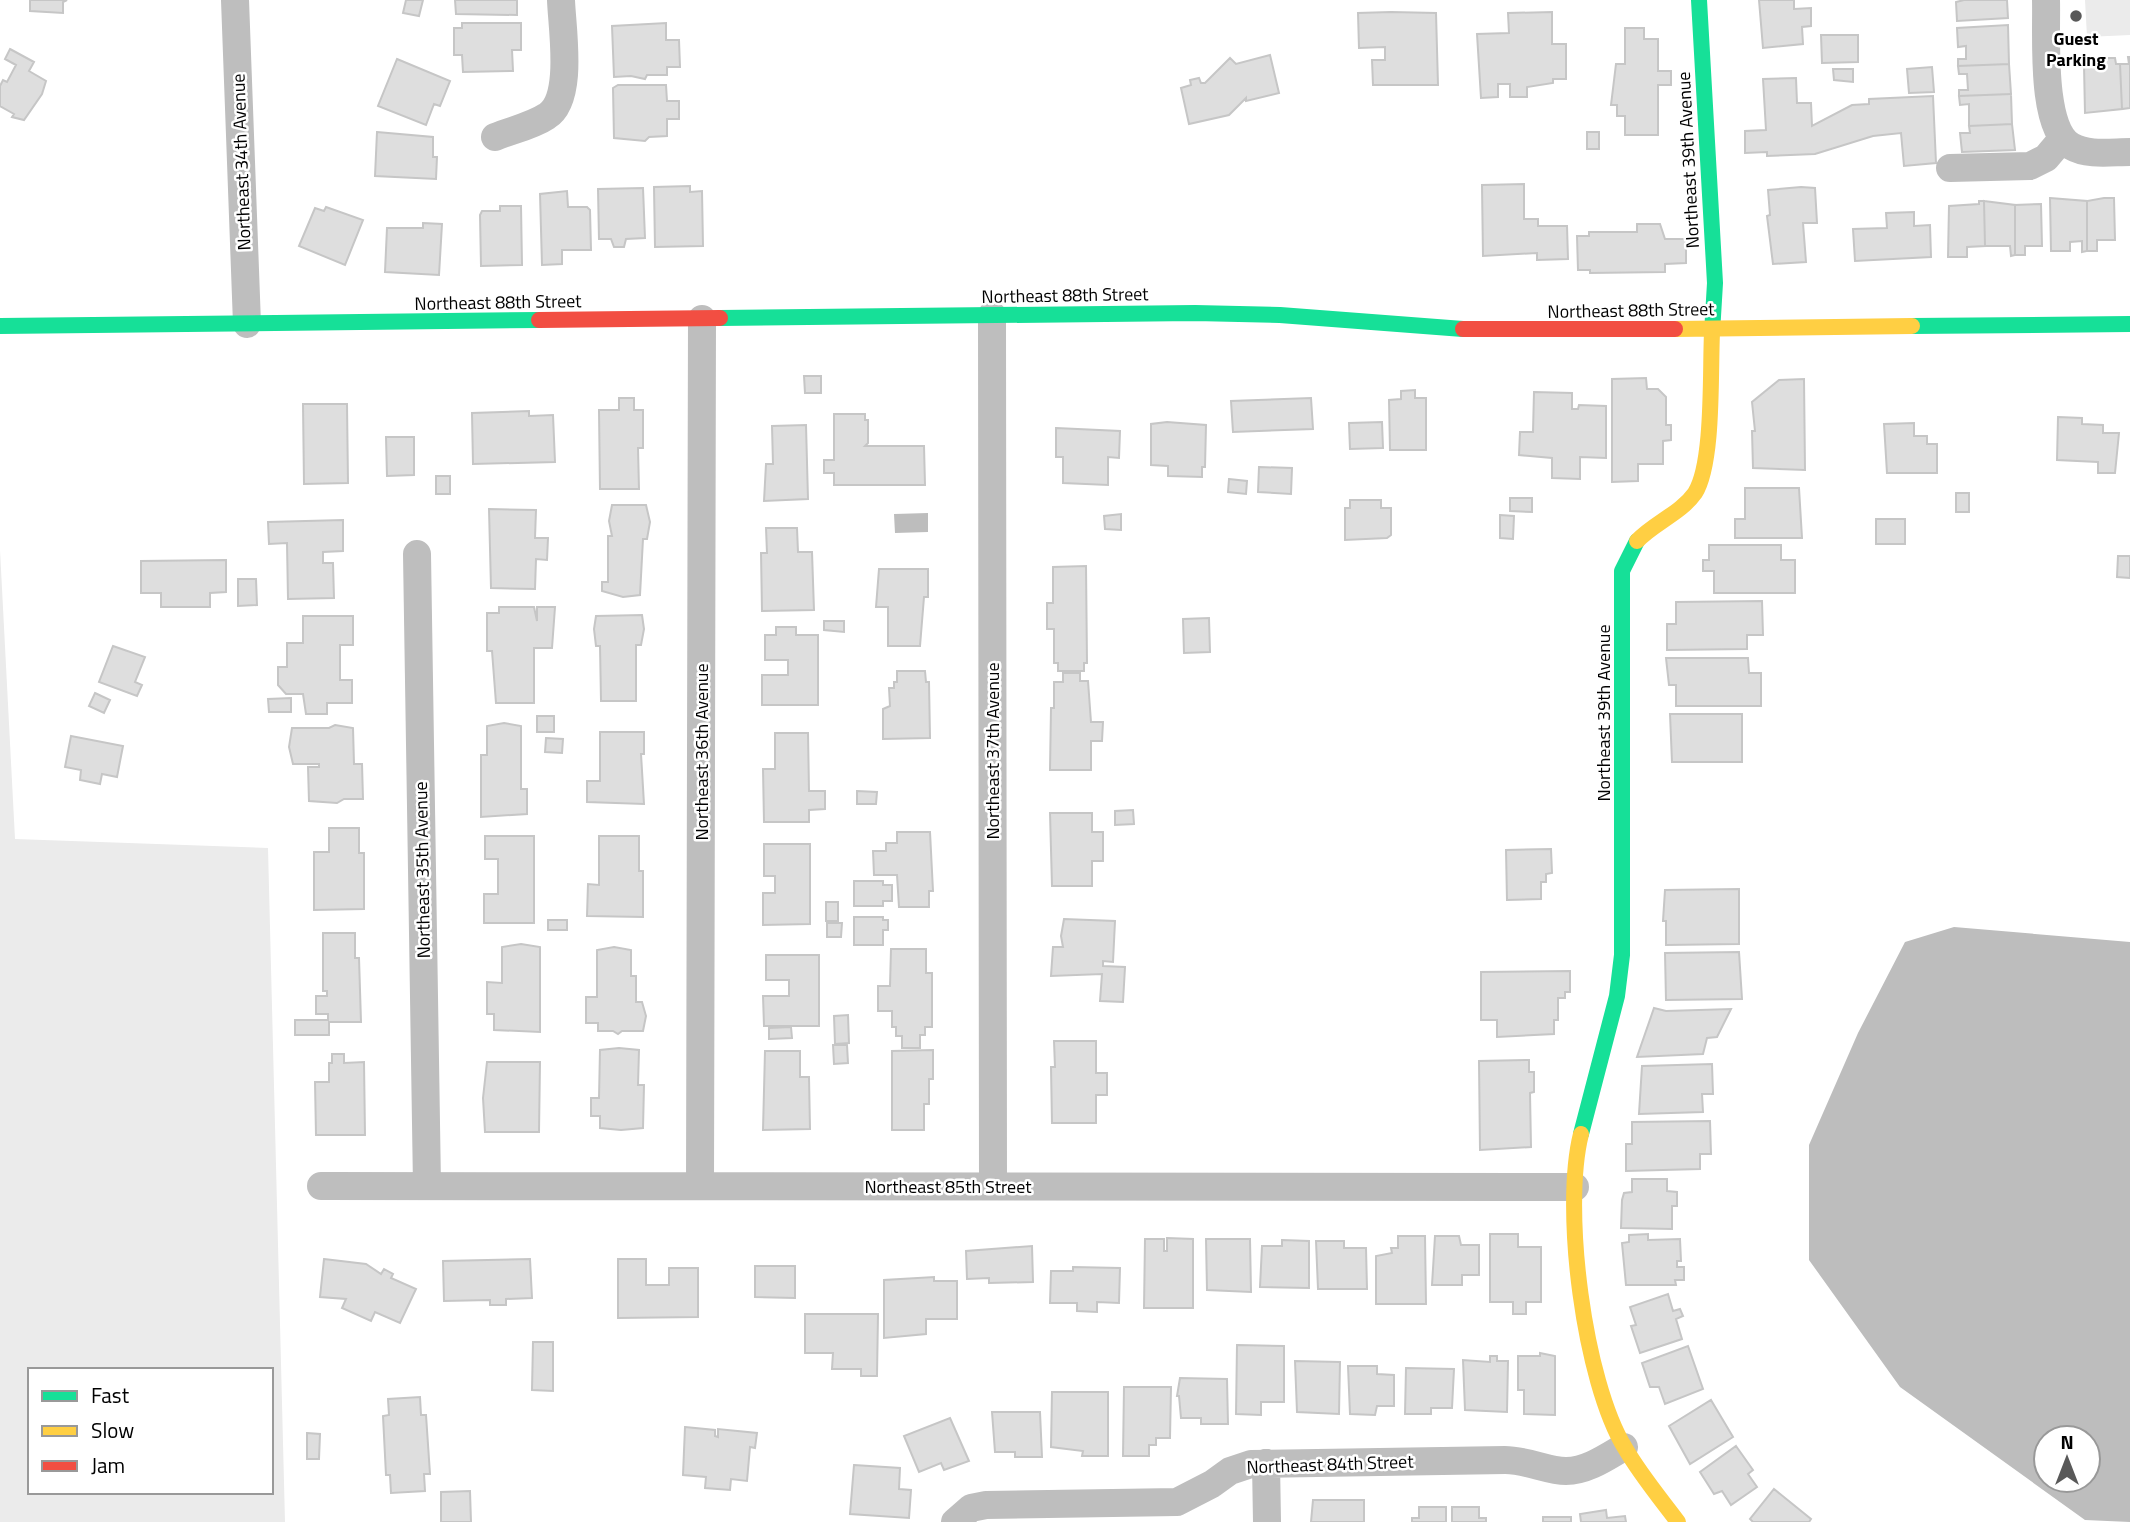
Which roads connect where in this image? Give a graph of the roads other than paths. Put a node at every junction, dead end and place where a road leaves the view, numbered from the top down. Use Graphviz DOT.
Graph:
graph roads {
  1 [pos="235,0"];
  2 [pos="561,0"];
  3 [pos="2046,0"];
  4 [pos="1694,2"];
  5 [pos="495,137"];
  6 [pos="2062,139"];
  7 [pos="2130,152"];
  8 [pos="1950,168"];
  9 [pos="992,315"];
  10 [pos="702,319"];
  11 [pos="247,324"];
  12 [pos="2130,324"];
  13 [pos="0,326"];
  14 [pos="1711,328"];
  15 [pos="417,554"];
  16 [pos="321,1186"];
  17 [pos="427,1186"];
  18 [pos="700,1186"];
  19 [pos="993,1186"];
  20 [pos="1575,1187"];
  21 [pos="1624,1447"];
  22 [pos="1266,1463"];
  23 [pos="956,1520"];
  24 [pos="1266,1522"];
  25 [pos="1678,1522"];
  1 -- 11 [label="street, Northeast 34th Avenue"];
  2 -- 5 [label="street"];
  3 -- 6 [label="street"];
  4 -- 14 [label="street, Northeast 39th Avenue"];
  6 -- 7 [label="street"];
  6 -- 8 [label="street"];
  9 -- 10 [label="street, Northeast 88th Street"];
  9 -- 14 [label="street, Northeast 88th Street"];
  9 -- 19 [label="street, Northeast 37th Avenue"];
  10 -- 11 [label="street, Northeast 88th Street"];
  10 -- 18 [label="street, Northeast 36th Avenue"];
  11 -- 13 [label="street, Northeast 88th Street"];
  12 -- 14 [label="street, Northeast 88th Street"];
  14 -- 20 [label="street, Northeast 39th Avenue"];
  15 -- 17 [label="street, Northeast 35th Avenue"];
  16 -- 17 [label="street, Northeast 85th Street"];
  17 -- 18 [label="street, Northeast 85th Street"];
  18 -- 19 [label="street, Northeast 85th Street"];
  19 -- 20 [label="street, Northeast 85th Street"];
  20 -- 21 [label="street, Northeast 39th Avenue"];
  21 -- 22 [label="street, Northeast 84th Street"];
  21 -- 25 [label="street, Northeast 39th Avenue"];
  22 -- 23 [label="street, Northeast 84th Street"];
  22 -- 24 [label="street"];
}
